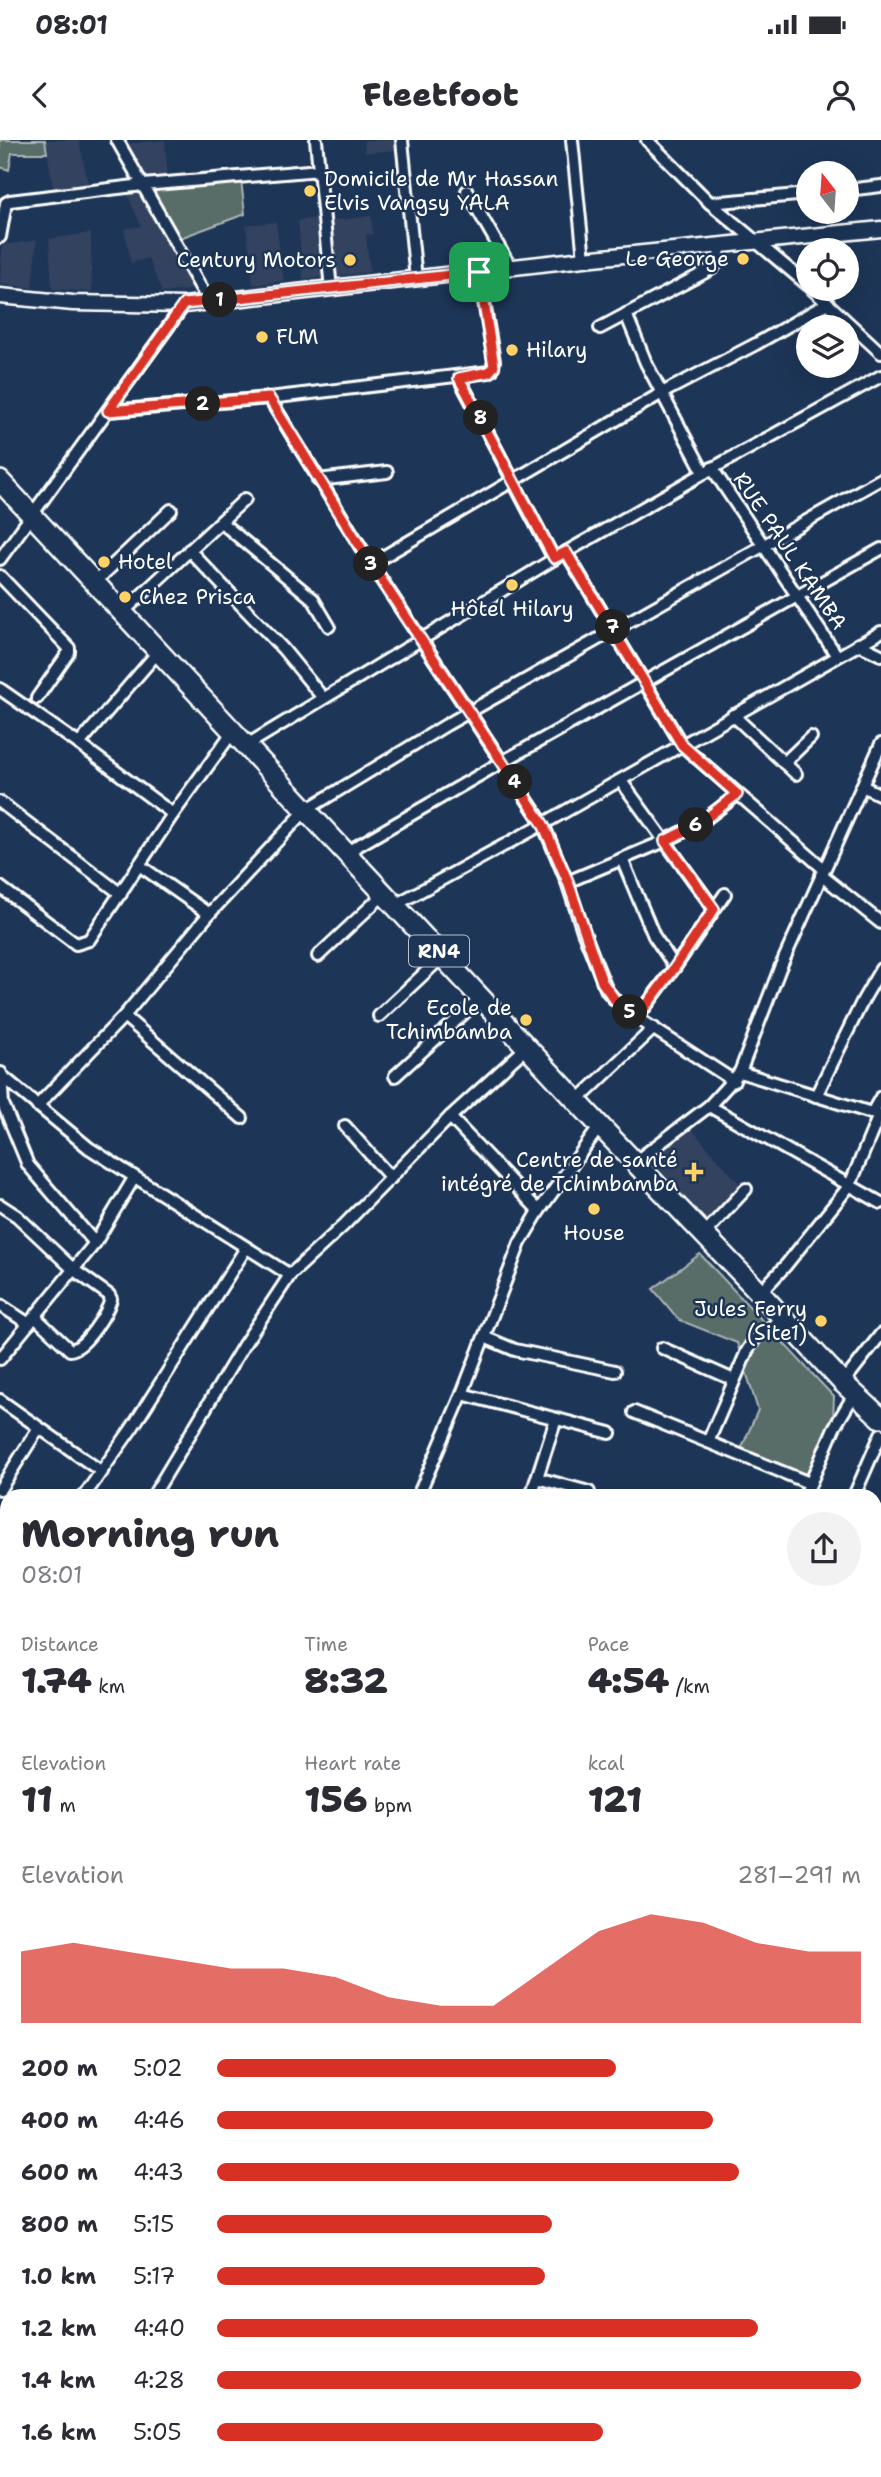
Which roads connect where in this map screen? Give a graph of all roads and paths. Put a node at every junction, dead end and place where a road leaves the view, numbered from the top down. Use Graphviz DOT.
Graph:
graph roads {
  1 [pos="117,140"];
  2 [pos="316,140"];
  3 [pos="402,140"];
  4 [pos="572,140"];
  5 [pos="648,140"];
  6 [pos="320,170"];
  7 [pos="143,186"];
  8 [pos="881,186"];
  9 [pos="859,189"];
  10 [pos="467,191"];
  11 [pos="796,195"];
  12 [pos="710,203"];
  13 [pos="881,229"];
  14 [pos="0,237"];
  15 [pos="757,241"];
  16 [pos="720,245"];
  17 [pos="584,259"];
  18 [pos="511,268"];
  19 [pos="479,272"];
  20 [pos="796,275"];
  21 [pos="416,279"];
  22 [pos="331,289"];
  23 [pos="0,296"];
  24 [pos="826,301"];
  25 [pos="208,302"];
  26 [pos="828,303"];
  27 [pos="184,304"];
  28 [pos="626,314"];
  29 [pos="600,328"];
  30 [pos="881,353"];
  31 [pos="881,376"];
  32 [pos="459,378"];
  33 [pos="662,393"];
  34 [pos="269,398"];
  35 [pos="108,411"];
  36 [pos="708,470"];
  37 [pos="387,472"];
  38 [pos="514,479"];
  39 [pos="881,479"];
  40 [pos="318,480"];
  41 [pos="0,481"];
  42 [pos="245,499"];
  43 [pos="172,510"];
  44 [pos="31,515"];
  45 [pos="221,522"];
  46 [pos="764,546"];
  47 [pos="881,549"];
  48 [pos="189,550"];
  49 [pos="566,552"];
  50 [pos="554,558"];
  51 [pos="0,559"];
  52 [pos="371,564"];
  53 [pos="0,576"];
  54 [pos="94,582"];
  55 [pos="796,596"];
  56 [pos="122,613"];
  57 [pos="328,626"];
  58 [pos="614,629"];
  59 [pos="881,632"];
  60 [pos="420,638"];
  61 [pos="858,644"];
  62 [pos="158,652"];
  63 [pos="881,655"];
  64 [pos="836,656"];
  65 [pos="645,682"];
  66 [pos="0,689"];
  67 [pos="37,698"];
  68 [pos="323,698"];
  69 [pos="469,712"];
  70 [pos="733,715"];
  71 [pos="811,737"];
  72 [pos="241,738"];
  73 [pos="79,744"];
  74 [pos="881,744"];
  75 [pos="682,745"];
  76 [pos="502,762"];
  77 [pos="784,764"];
  78 [pos="796,774"];
  79 [pos="621,780"];
  80 [pos="862,786"];
  81 [pos="737,794"];
  82 [pos="881,795"];
  83 [pos="0,802"];
  84 [pos="306,810"];
  85 [pos="173,814"];
  86 [pos="543,824"];
  87 [pos="665,841"];
  88 [pos="346,852"];
  89 [pos="622,859"];
  90 [pos="139,865"];
  91 [pos="822,872"];
  92 [pos="568,882"];
  93 [pos="0,887"];
  94 [pos="121,894"];
  95 [pos="725,894"];
  96 [pos="390,899"];
  97 [pos="714,909"];
  98 [pos="209,914"];
  99 [pos="881,923"];
  100 [pos="318,956"];
  101 [pos="443,956"];
  102 [pos="675,967"];
  103 [pos="881,969"];
  104 [pos="482,997"];
  105 [pos="124,1016"];
  106 [pos="379,1016"];
  107 [pos="637,1018"];
  108 [pos="654,1028"];
  109 [pos="527,1047"];
  110 [pos="1,1073"];
  111 [pos="395,1076"];
  112 [pos="737,1077"];
  113 [pos="816,1096"];
  114 [pos="881,1097"];
  115 [pos="578,1101"];
  116 [pos="709,1105"];
  117 [pos="37,1106"];
  118 [pos="877,1115"];
  119 [pos="450,1117"];
  120 [pos="242,1118"];
  121 [pos="345,1126"];
  122 [pos="600,1126"];
  123 [pos="635,1162"];
  124 [pos="134,1178"];
  125 [pos="391,1178"];
  126 [pos="850,1185"];
  127 [pos="746,1189"];
  128 [pos="881,1203"];
  129 [pos="0,1205"];
  130 [pos="539,1211"];
  131 [pos="704,1234"];
  132 [pos="95,1243"];
  133 [pos="246,1248"];
  134 [pos="74,1270"];
  135 [pos="290,1275"];
  136 [pos="761,1293"];
  137 [pos="0,1305"];
  138 [pos="784,1320"];
  139 [pos="32,1321"];
  140 [pos="881,1334"];
  141 [pos="484,1337"];
  142 [pos="662,1348"];
  143 [pos="0,1359"];
  144 [pos="615,1371"];
  145 [pos="734,1380"];
  146 [pos="849,1388"];
  147 [pos="462,1394"];
  148 [pos="0,1400"];
  149 [pos="634,1412"];
  150 [pos="881,1418"];
  151 [pos="556,1419"];
  152 [pos="38,1429"];
  153 [pos="610,1433"];
  154 [pos="881,1434"];
  155 [pos="708,1442"];
  156 [pos="102,1472"];
  157 [pos="537,1478"];
  158 [pos="809,1483"];
  159 [pos="0,1489"];
  160 [pos="89,1489"];
  161 [pos="157,1489"];
  162 [pos="421,1489"];
  163 [pos="533,1489"];
  164 [pos="578,1489"];
  165 [pos="807,1489"];
  166 [pos="857,1489"];
  1 -- 7 [label="street"];
  2 -- 6 [label="street"];
  3 -- 21 [label="street"];
  4 -- 17 [label="street"];
  5 -- 12 [label="street"];
  6 -- 7 [label="street"];
  6 -- 22 [label="street"];
  7 -- 14 [label="street"];
  7 -- 25 [label="street"];
  8 -- 9 [label="street"];
  10 -- 18 [label="street"];
  11 -- 12 [label="street"];
  12 -- 15 [label="street"];
  13 -- 15 [label="street"];
  15 -- 16 [label="street"];
  15 -- 20 [label="street"];
  16 -- 17 [label="street"];
  16 -- 28 [label="street"];
  17 -- 18 [label="street"];
  18 -- 19 [label="street"];
  19 -- 21 [label="street"];
  19 -- 32 [label="street"];
  21 -- 22 [label="street"];
  22 -- 25 [label="street"];
  23 -- 27 [label="street"];
  24 -- 26 [label="street"];
  25 -- 27 [label="street"];
  26 -- 30 [label="street"];
  26 -- 33 [label="street"];
  27 -- 35 [label="street"];
  28 -- 29 [label="street"];
  28 -- 33 [label="street, RUE PAUL KAMBA"];
  31 -- 36 [label="street"];
  32 -- 34 [label="street"];
  32 -- 38 [label="street"];
  33 -- 36 [label="street, RUE PAUL KAMBA"];
  33 -- 38 [label="street"];
  34 -- 35 [label="street"];
  34 -- 40 [label="street"];
  35 -- 44 [label="street"];
  36 -- 46 [label="street, RUE PAUL KAMBA"];
  36 -- 49 [label="street"];
  37 -- 40 [label="street"];
  38 -- 50 [label="street"];
  38 -- 52 [label="street"];
  39 -- 46 [label="street"];
  40 -- 52 [label="street"];
  41 -- 44 [label="highway, RN4"];
  42 -- 45 [label="street"];
  43 -- 54 [label="street"];
  44 -- 51 [label="street"];
  44 -- 54 [label="highway, RN4"];
  45 -- 48 [label="street"];
  45 -- 57 [label="street"];
  46 -- 55 [label="street, RUE PAUL KAMBA"];
  46 -- 58 [label="street"];
  47 -- 55 [label="street"];
  48 -- 56 [label="street"];
  48 -- 68 [label="street"];
  49 -- 50 [label="street"];
  49 -- 58 [label="street"];
  50 -- 60 [label="street"];
  52 -- 60 [label="street"];
  53 -- 67 [label="street"];
  54 -- 56 [label="highway, RN4"];
  55 -- 64 [label="street, RUE PAUL KAMBA"];
  55 -- 65 [label="street"];
  56 -- 62 [label="highway, RN4"];
  58 -- 65 [label="street"];
  58 -- 69 [label="street"];
  59 -- 61 [label="street"];
  60 -- 68 [label="street"];
  60 -- 69 [label="street"];
  61 -- 63 [label="street"];
  61 -- 64 [label="street"];
  62 -- 72 [label="highway, RN4"];
  62 -- 73 [label="street"];
  64 -- 70 [label="street"];
  65 -- 75 [label="street"];
  65 -- 76 [label="street"];
  66 -- 73 [label="street"];
  68 -- 72 [label="street"];
  69 -- 76 [label="street"];
  69 -- 84 [label="street"];
  70 -- 75 [label="street"];
  70 -- 77 [label="street"];
  71 -- 77 [label="street"];
  72 -- 84 [label="highway, RN4"];
  72 -- 85 [label="street"];
  73 -- 85 [label="street"];
  74 -- 80 [label="street"];
  75 -- 79 [label="street"];
  75 -- 81 [label="street"];
  76 -- 86 [label="street"];
  76 -- 88 [label="street"];
  77 -- 78 [label="street"];
  79 -- 86 [label="street"];
  79 -- 87 [label="street"];
  80 -- 82 [label="street"];
  80 -- 91 [label="street"];
  81 -- 87 [label="street"];
  81 -- 91 [label="street"];
  83 -- 94 [label="street"];
  84 -- 88 [label="highway, RN4"];
  84 -- 98 [label="street"];
  85 -- 90 [label="street"];
  86 -- 92 [label="street"];
  86 -- 96 [label="street"];
  87 -- 89 [label="street"];
  87 -- 97 [label="street"];
  88 -- 96 [label="highway, RN4"];
  89 -- 92 [label="street"];
  89 -- 102 [label="street"];
  90 -- 94 [label="street"];
  90 -- 98 [label="street"];
  91 -- 99 [label="street"];
  91 -- 112 [label="street"];
  92 -- 107 [label="street"];
  93 -- 94 [label="street"];
  95 -- 97 [label="street"];
  96 -- 100 [label="street"];
  96 -- 101 [label="highway, RN4"];
  97 -- 102 [label="street"];
  98 -- 105 [label="street"];
  101 -- 104 [label="highway, RN4"];
  101 -- 106 [label="street"];
  102 -- 107 [label="street"];
  103 -- 113 [label="street"];
  104 -- 109 [label="highway, RN4"];
  104 -- 111 [label="street"];
  105 -- 117 [label="street"];
  105 -- 120 [label="street"];
  107 -- 108 [label="street"];
  108 -- 112 [label="street"];
  108 -- 115 [label="street"];
  109 -- 115 [label="highway, RN4"];
  109 -- 119 [label="street"];
  110 -- 117 [label="street"];
  110 -- 132 [label="street"];
  112 -- 113 [label="street"];
  112 -- 116 [label="street"];
  113 -- 118 [label="street"];
  114 -- 118 [label="street"];
  115 -- 122 [label="highway, RN4"];
  116 -- 123 [label="street"];
  116 -- 126 [label="street"];
  117 -- 124 [label="street"];
  118 -- 126 [label="street"];
  119 -- 125 [label="street"];
  119 -- 130 [label="street"];
  121 -- 125 [label="street"];
  122 -- 123 [label="highway, RN4"];
  122 -- 130 [label="street"];
  123 -- 131 [label="highway, RN4"];
  124 -- 132 [label="street"];
  124 -- 133 [label="street"];
  125 -- 135 [label="street"];
  126 -- 128 [label="street"];
  126 -- 136 [label="street"];
  127 -- 131 [label="street"];
  129 -- 134 [label="street"];
  130 -- 141 [label="street"];
  131 -- 136 [label="highway, RN4"];
  132 -- 134 [label="street"];
  133 -- 135 [label="street"];
  133 -- 156 [label="street"];
  134 -- 139 [label="street"];
  134 -- 139 [label="street"];
  135 -- 161 [label="street"];
  136 -- 138 [label="highway, RN4"];
  137 -- 139 [label="street"];
  138 -- 145 [label="street"];
  138 -- 146 [label="highway, RN4"];
  139 -- 143 [label="street"];
  140 -- 146 [label="street"];
  141 -- 144 [label="street"];
  141 -- 147 [label="street"];
  142 -- 145 [label="street"];
  145 -- 155 [label="street"];
  146 -- 150 [label="highway, RN4"];
  146 -- 158 [label="street"];
  147 -- 151 [label="street"];
  147 -- 162 [label="street"];
  148 -- 152 [label="street"];
  149 -- 155 [label="street"];
  151 -- 153 [label="street"];
  151 -- 157 [label="street"];
  152 -- 156 [label="street"];
  152 -- 159 [label="street"];
  154 -- 166 [label="street"];
  155 -- 158 [label="street"];
  156 -- 160 [label="street"];
  157 -- 163 [label="street"];
  157 -- 164 [label="street"];
  158 -- 165 [label="street"];
}
